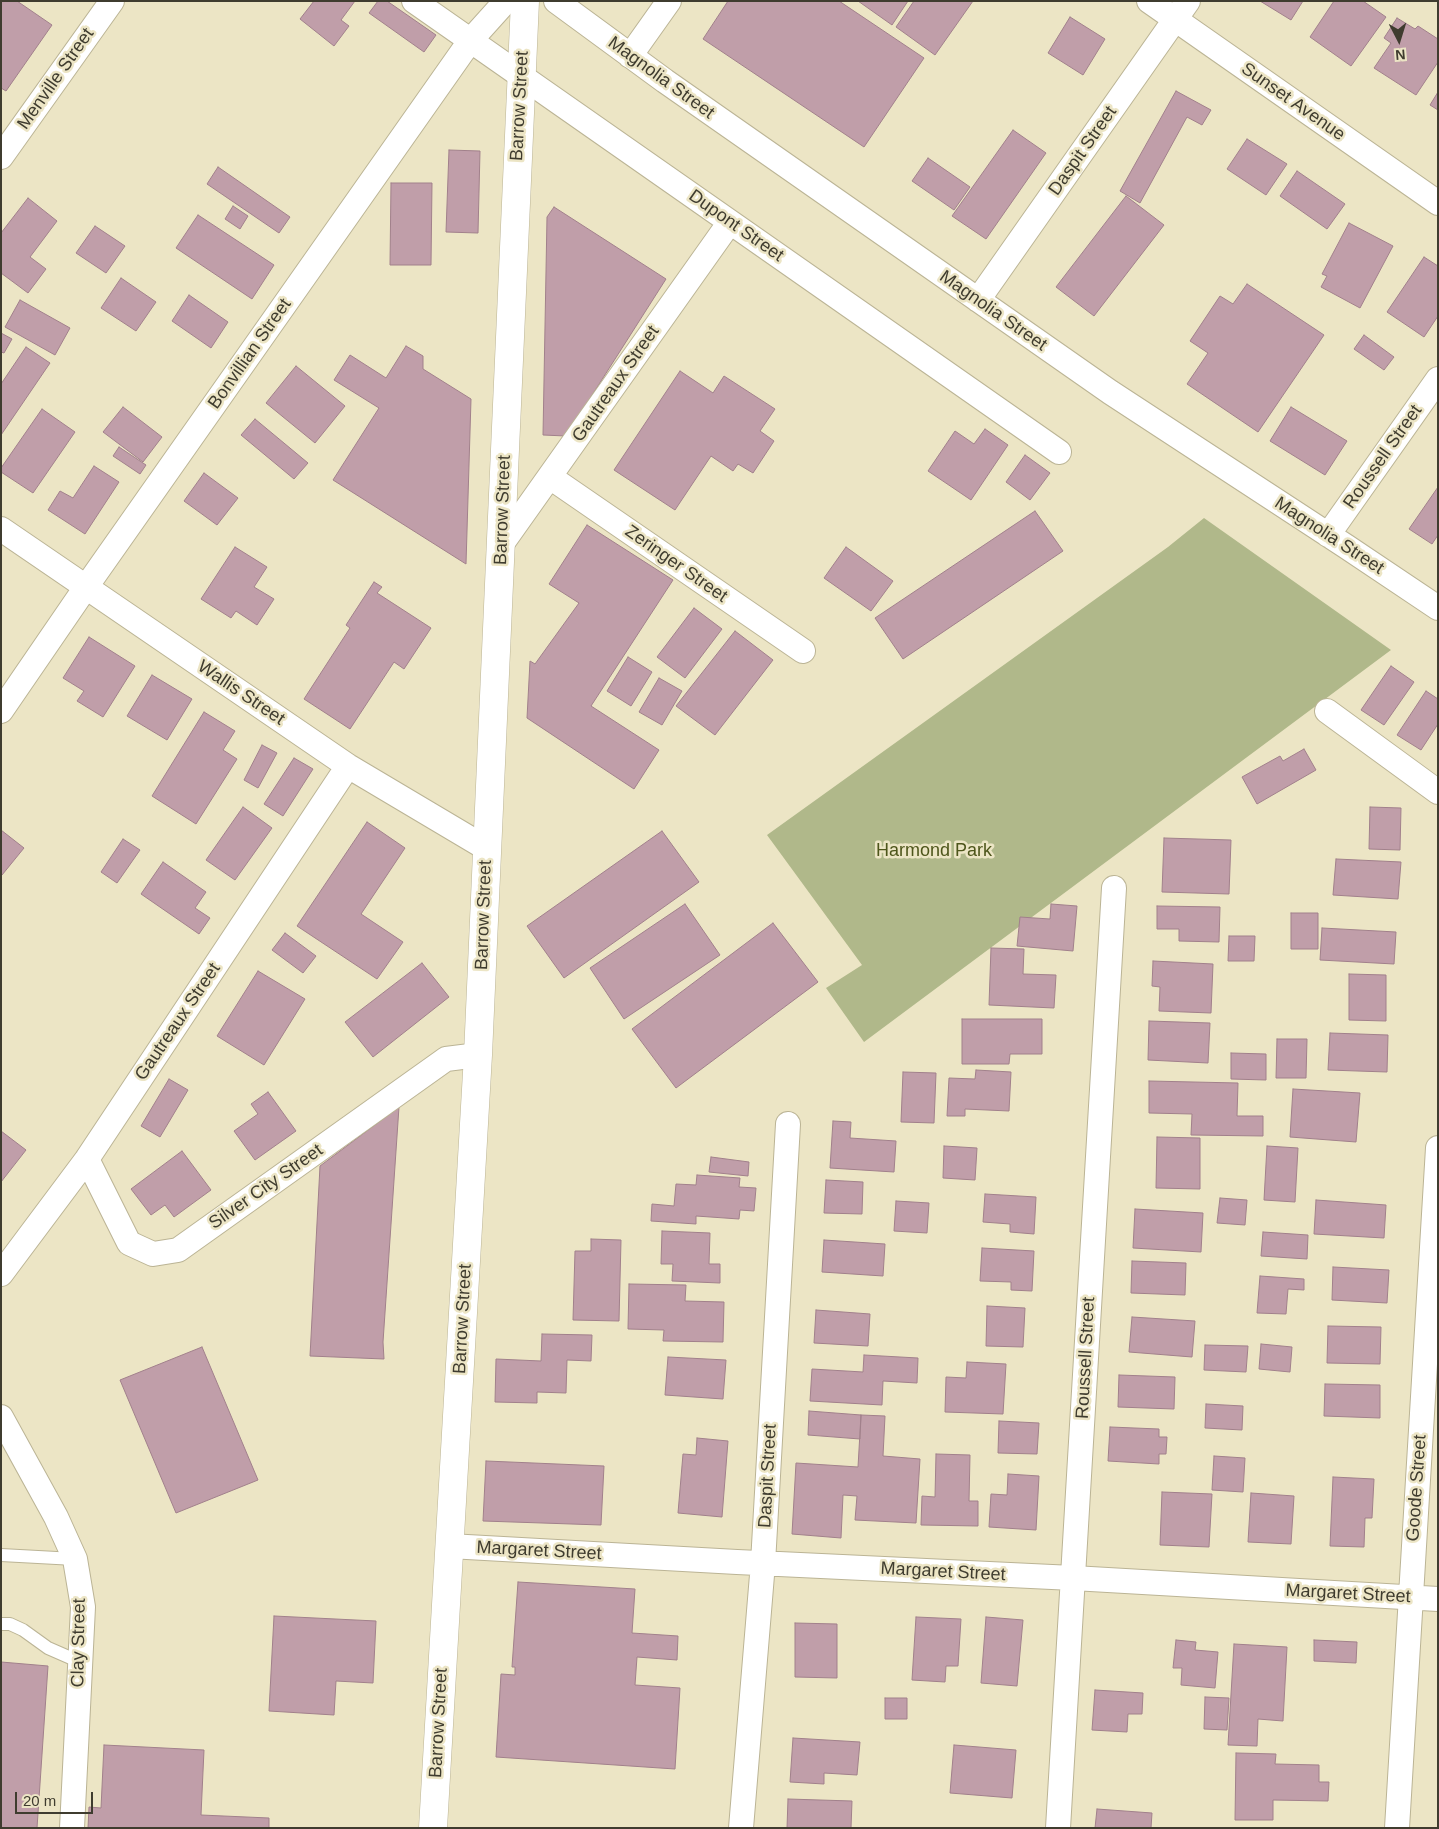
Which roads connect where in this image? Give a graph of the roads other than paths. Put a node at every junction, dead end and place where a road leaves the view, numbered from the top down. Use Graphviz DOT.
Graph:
graph roads {
  1 [pos="112,1"];
  2 [pos="414,1"];
  3 [pos="506,1"];
  4 [pos="525,1"];
  5 [pos="556,1"];
  6 [pos="669,1"];
  7 [pos="1149,1"];
  8 [pos="1182,10"];
  9 [pos="470,41"];
  10 [pos="630,56"];
  11 [pos="521,76"];
  12 [pos="1,157"];
  13 [pos="1438,203"];
  14 [pos="730,222"];
  15 [pos="978,300"];
  16 [pos="1438,379"];
  17 [pos="1059,452"];
  18 [pos="550,477"];
  19 [pos="1,529"];
  20 [pos="1328,535"];
  21 [pos="501,545"];
  22 [pos="86,587"];
  23 [pos="1438,608"];
  24 [pos="803,651"];
  25 [pos="1,711"];
  26 [pos="1327,711"];
  27 [pos="348,766"];
  28 [pos="1438,792"];
  29 [pos="486,848"];
  30 [pos="1114,888"];
  31 [pos="478,1055"];
  32 [pos="788,1124"];
  33 [pos="1438,1148"];
  34 [pos="87,1159"];
  35 [pos="1,1274"];
  36 [pos="1,1416"];
  37 [pos="449,1546"];
  38 [pos="1,1555"];
  39 [pos="75,1560"];
  40 [pos="763,1563"];
  41 [pos="1073,1578"];
  42 [pos="1410,1597"];
  43 [pos="1438,1599"];
  44 [pos="1,1624"];
  45 [pos="80,1662"];
  46 [pos="72,1828"];
  47 [pos="433,1828"];
  48 [pos="741,1828"];
  49 [pos="1058,1828"];
  50 [pos="1397,1828"];
  1 -- 12 [label="street, Menville Street"];
  2 -- 9 [label="street, Dupont Street"];
  3 -- 9 [label="street, Bonvillian Street"];
  4 -- 11 [label="main road, Barrow Street"];
  5 -- 10 [label="street, Magnolia Street"];
  6 -- 10 [label="street"];
  7 -- 8 [label="street, Sunset Avenue"];
  8 -- 13 [label="street, Sunset Avenue"];
  8 -- 15 [label="street, Daspit Street"];
  9 -- 11 [label="street, Dupont Street"];
  9 -- 22 [label="street, Bonvillian Street"];
  10 -- 15 [label="street, Magnolia Street"];
  11 -- 14 [label="street, Dupont Street"];
  11 -- 21 [label="main road, Barrow Street"];
  14 -- 17 [label="street, Dupont Street"];
  14 -- 18 [label="street, Gautreaux Street"];
  15 -- 20 [label="street, Magnolia Street"];
  16 -- 20 [label="street, Roussell Street"];
  18 -- 21 [label="street, Gautreaux Street"];
  18 -- 24 [label="street, Zeringer Street"];
  19 -- 22 [label="street, Wallis Street"];
  20 -- 23 [label="street, Magnolia Street"];
  21 -- 29 [label="main road, Barrow Street"];
  22 -- 25 [label="street, Bonvillian Street"];
  22 -- 27 [label="street, Wallis Street"];
  26 -- 28 [label="street"];
  27 -- 29 [label="street, Wallis Street"];
  27 -- 34 [label="street, Gautreaux Street"];
  29 -- 31 [label="main road, Barrow Street"];
  30 -- 41 [label="street, Roussell Street"];
  31 -- 34 [label="street, Silver City Street"];
  31 -- 37 [label="main road, Barrow Street"];
  32 -- 40 [label="street, Daspit Street"];
  33 -- 42 [label="street, Goode Street"];
  34 -- 35 [label="street, Gautreaux Street"];
  36 -- 39 [label="street, Clay Street"];
  37 -- 40 [label="street, Margaret Street"];
  37 -- 47 [label="main road, Barrow Street"];
  38 -- 39 [label="lane"];
  39 -- 45 [label="street, Clay Street"];
  40 -- 41 [label="street, Margaret Street"];
  40 -- 48 [label="street, Daspit Street"];
  41 -- 42 [label="street, Margaret Street"];
  41 -- 49 [label="street, Roussell Street"];
  42 -- 43 [label="street, Margaret Street"];
  42 -- 50 [label="street, Goode Street"];
  44 -- 45 [label="lane"];
  45 -- 46 [label="street, Clay Street"];
}
